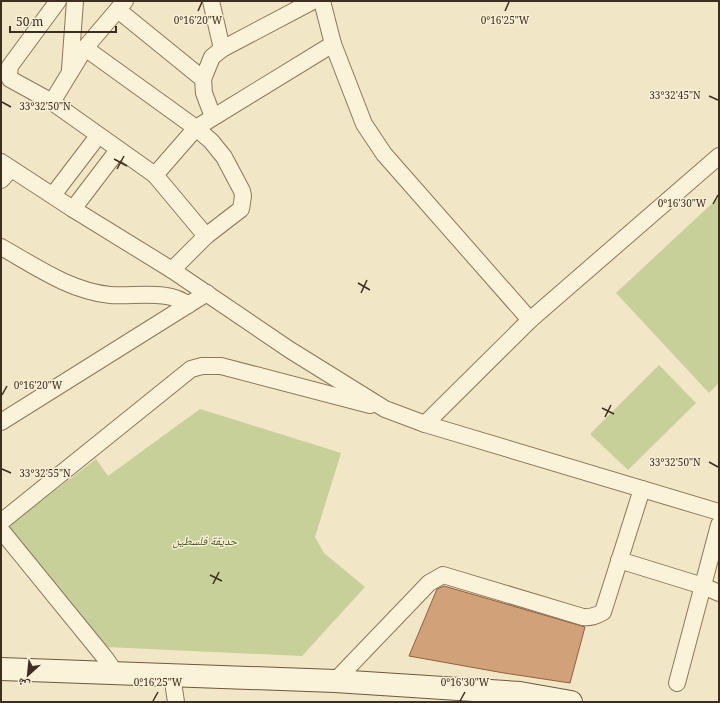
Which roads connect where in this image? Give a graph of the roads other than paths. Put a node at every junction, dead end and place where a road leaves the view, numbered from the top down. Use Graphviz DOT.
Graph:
graph roads {
  1 [pos="58,1"];
  2 [pos="75,1"];
  3 [pos="211,1"];
  4 [pos="313,1"];
  5 [pos="322,1"];
  6 [pos="121,6"];
  7 [pos="333,44"];
  8 [pos="84,48"];
  9 [pos="222,49"];
  10 [pos="70,70"];
  11 [pos="203,79"];
  12 [pos="52,102"];
  13 [pos="213,117"];
  14 [pos="196,128"];
  15 [pos="98,136"];
  16 [pos="118,150"];
  17 [pos="719,156"];
  18 [pos="4,170"];
  19 [pos="155,175"];
  20 [pos="53,195"];
  21 [pos="72,208"];
  22 [pos="206,236"];
  23 [pos="1,247"];
  24 [pos="172,270"];
  25 [pos="207,293"];
  26 [pos="188,305"];
  27 [pos="530,320"];
  28 [pos="385,409"];
  29 [pos="1,422"];
  30 [pos="425,424"];
  31 [pos="642,489"];
  32 [pos="719,512"];
  33 [pos="1,522"];
  34 [pos="719,525"];
  35 [pos="1,530"];
  36 [pos="619,560"];
  37 [pos="703,586"];
  38 [pos="719,593"];
  39 [pos="1,669"];
  40 [pos="115,672"];
  41 [pos="172,675"];
  42 [pos="335,681"];
  43 [pos="677,682"];
  44 [pos="522,698"];
  45 [pos="176,702"];
  46 [pos="571,702"];
  1 -- 12 [label="street"];
  2 -- 10 [label="street"];
  3 -- 9 [label="street"];
  4 -- 9 [label="street"];
  5 -- 7 [label="street"];
  6 -- 8 [label="street"];
  6 -- 11 [label="street"];
  7 -- 13 [label="street"];
  7 -- 27 [label="street"];
  8 -- 10 [label="street"];
  8 -- 14 [label="street"];
  9 -- 11 [label="street"];
  10 -- 12 [label="street"];
  11 -- 13 [label="street"];
  12 -- 15 [label="street"];
  13 -- 14 [label="street"];
  14 -- 19 [label="street"];
  14 -- 22 [label="street"];
  15 -- 16 [label="street"];
  15 -- 20 [label="street"];
  16 -- 19 [label="street"];
  16 -- 21 [label="street"];
  17 -- 27 [label="street"];
  18 -- 20 [label="street"];
  19 -- 22 [label="street"];
  20 -- 21 [label="street"];
  21 -- 24 [label="street"];
  22 -- 24 [label="street"];
  23 -- 26 [label="street"];
  24 -- 25 [label="street"];
  25 -- 26 [label="street"];
  25 -- 28 [label="street"];
  26 -- 29 [label="street"];
  27 -- 30 [label="street"];
  28 -- 30 [label="street"];
  28 -- 33 [label="street"];
  30 -- 31 [label="street"];
  31 -- 32 [label="street"];
  31 -- 36 [label="street"];
  34 -- 37 [label="street"];
  35 -- 40 [label="street"];
  36 -- 37 [label="street"];
  36 -- 42 [label="street"];
  37 -- 38 [label="street"];
  37 -- 43 [label="street"];
  39 -- 40 [label="main road"];
  40 -- 41 [label="main road"];
  41 -- 42 [label="main road"];
  41 -- 45 [label="street"];
  42 -- 44 [label="main road"];
  44 -- 46 [label="main road"];
}
